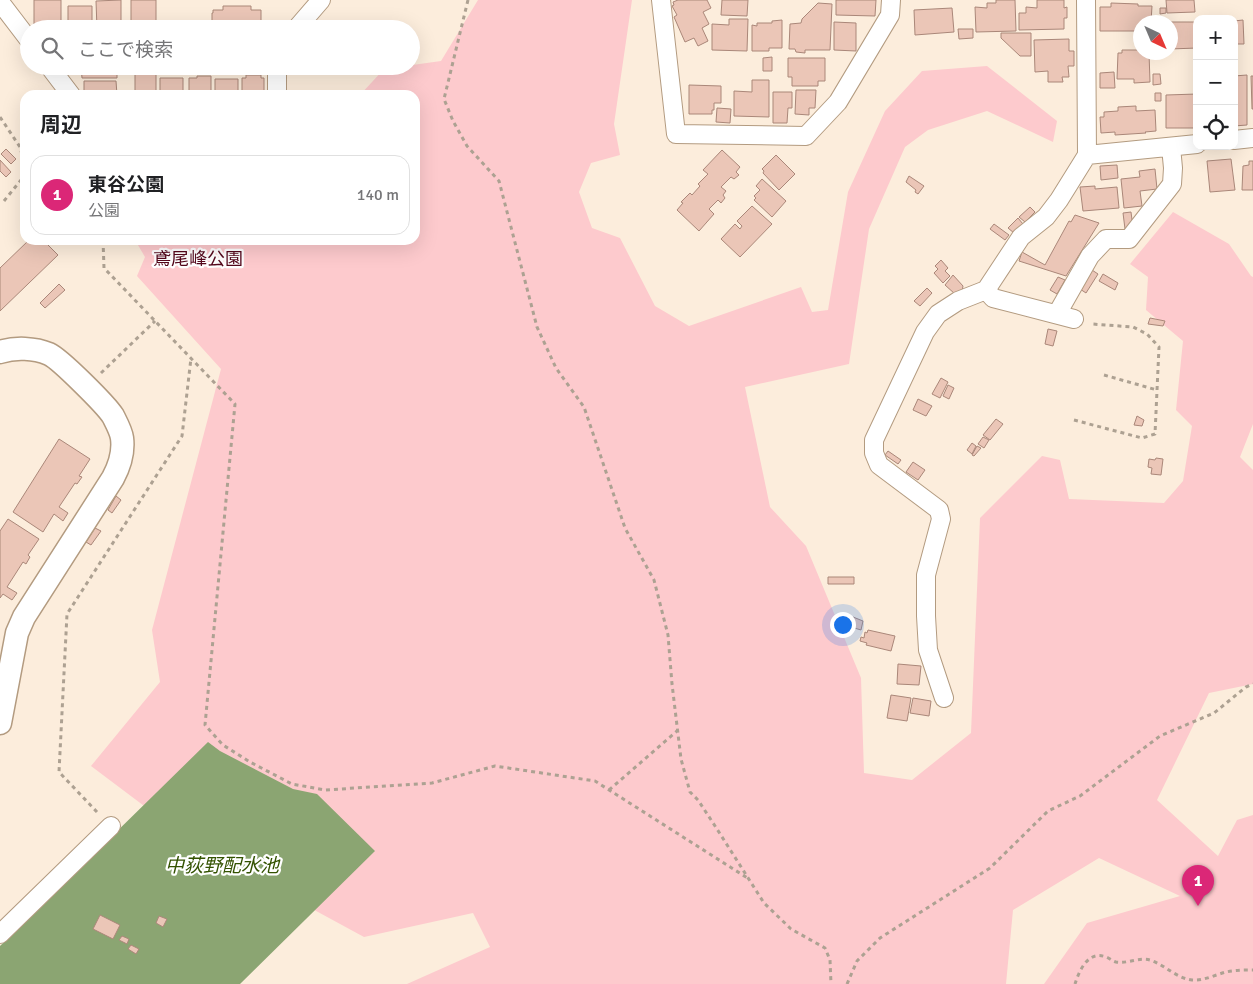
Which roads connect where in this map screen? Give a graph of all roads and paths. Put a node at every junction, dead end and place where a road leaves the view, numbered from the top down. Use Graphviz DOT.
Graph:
graph roads {
  1 [pos="321,0"];
  2 [pos="468,0"];
  3 [pos="661,0"];
  4 [pos="891,0"];
  5 [pos="1086,0"];
  6 [pos="0,2"];
  7 [pos="304,20"];
  8 [pos="20,28"];
  9 [pos="56,75"];
  10 [pos="277,75"];
  11 [pos="67,90"];
  12 [pos="277,90"];
  13 [pos="0,117"];
  14 [pos="1253,138"];
  15 [pos="1238,140"];
  16 [pos="1193,144"];
  17 [pos="1170,146"];
  18 [pos="20,147"];
  19 [pos="1087,155"];
  20 [pos="20,182"];
  21 [pos="4,201"];
  22 [pos="103,245"];
  23 [pos="986,290"];
  24 [pos="1057,314"];
  25 [pos="1074,319"];
  26 [pos="155,321"];
  27 [pos="0,352"];
  28 [pos="191,357"];
  29 [pos="1104,375"];
  30 [pos="86,387"];
  31 [pos="1157,390"];
  32 [pos="1074,420"];
  33 [pos="1253,684"];
  34 [pos="944,698"];
  35 [pos="0,723"];
  36 [pos="677,731"];
  37 [pos="609,790"];
  38 [pos="111,826"];
  39 [pos="749,879"];
  40 [pos="0,934"];
  41 [pos="1253,970"];
  42 [pos="832,984"];
  43 [pos="847,984"];
  44 [pos="1075,984"];
  1 -- 7 [label="street"];
  2 -- 36 [label="path"];
  3 -- 4 [label="street"];
  5 -- 19 [label="street"];
  6 -- 8 [label="street"];
  9 -- 11 [label="street"];
  10 -- 12 [label="street"];
  13 -- 18 [label="path"];
  14 -- 15 [label="street"];
  16 -- 17 [label="street"];
  17 -- 19 [label="street"];
  17 -- 24 [label="street"];
  19 -- 23 [label="street"];
  20 -- 21 [label="path"];
  22 -- 26 [label="path"];
  23 -- 24 [label="street"];
  23 -- 34 [label="street"];
  24 -- 25 [label="street"];
  25 -- 31 [label="path"];
  26 -- 28 [label="path"];
  26 -- 30 [label="path"];
  27 -- 30 [label="street"];
  28 -- 37 [label="path"];
  28 -- 38 [label="path"];
  29 -- 31 [label="path"];
  30 -- 35 [label="street"];
  31 -- 32 [label="path"];
  33 -- 43 [label="path"];
  36 -- 37 [label="path"];
  36 -- 39 [label="path"];
  37 -- 39 [label="path"];
  38 -- 40 [label="street"];
  39 -- 42 [label="path"];
  41 -- 44 [label="path"];
}
